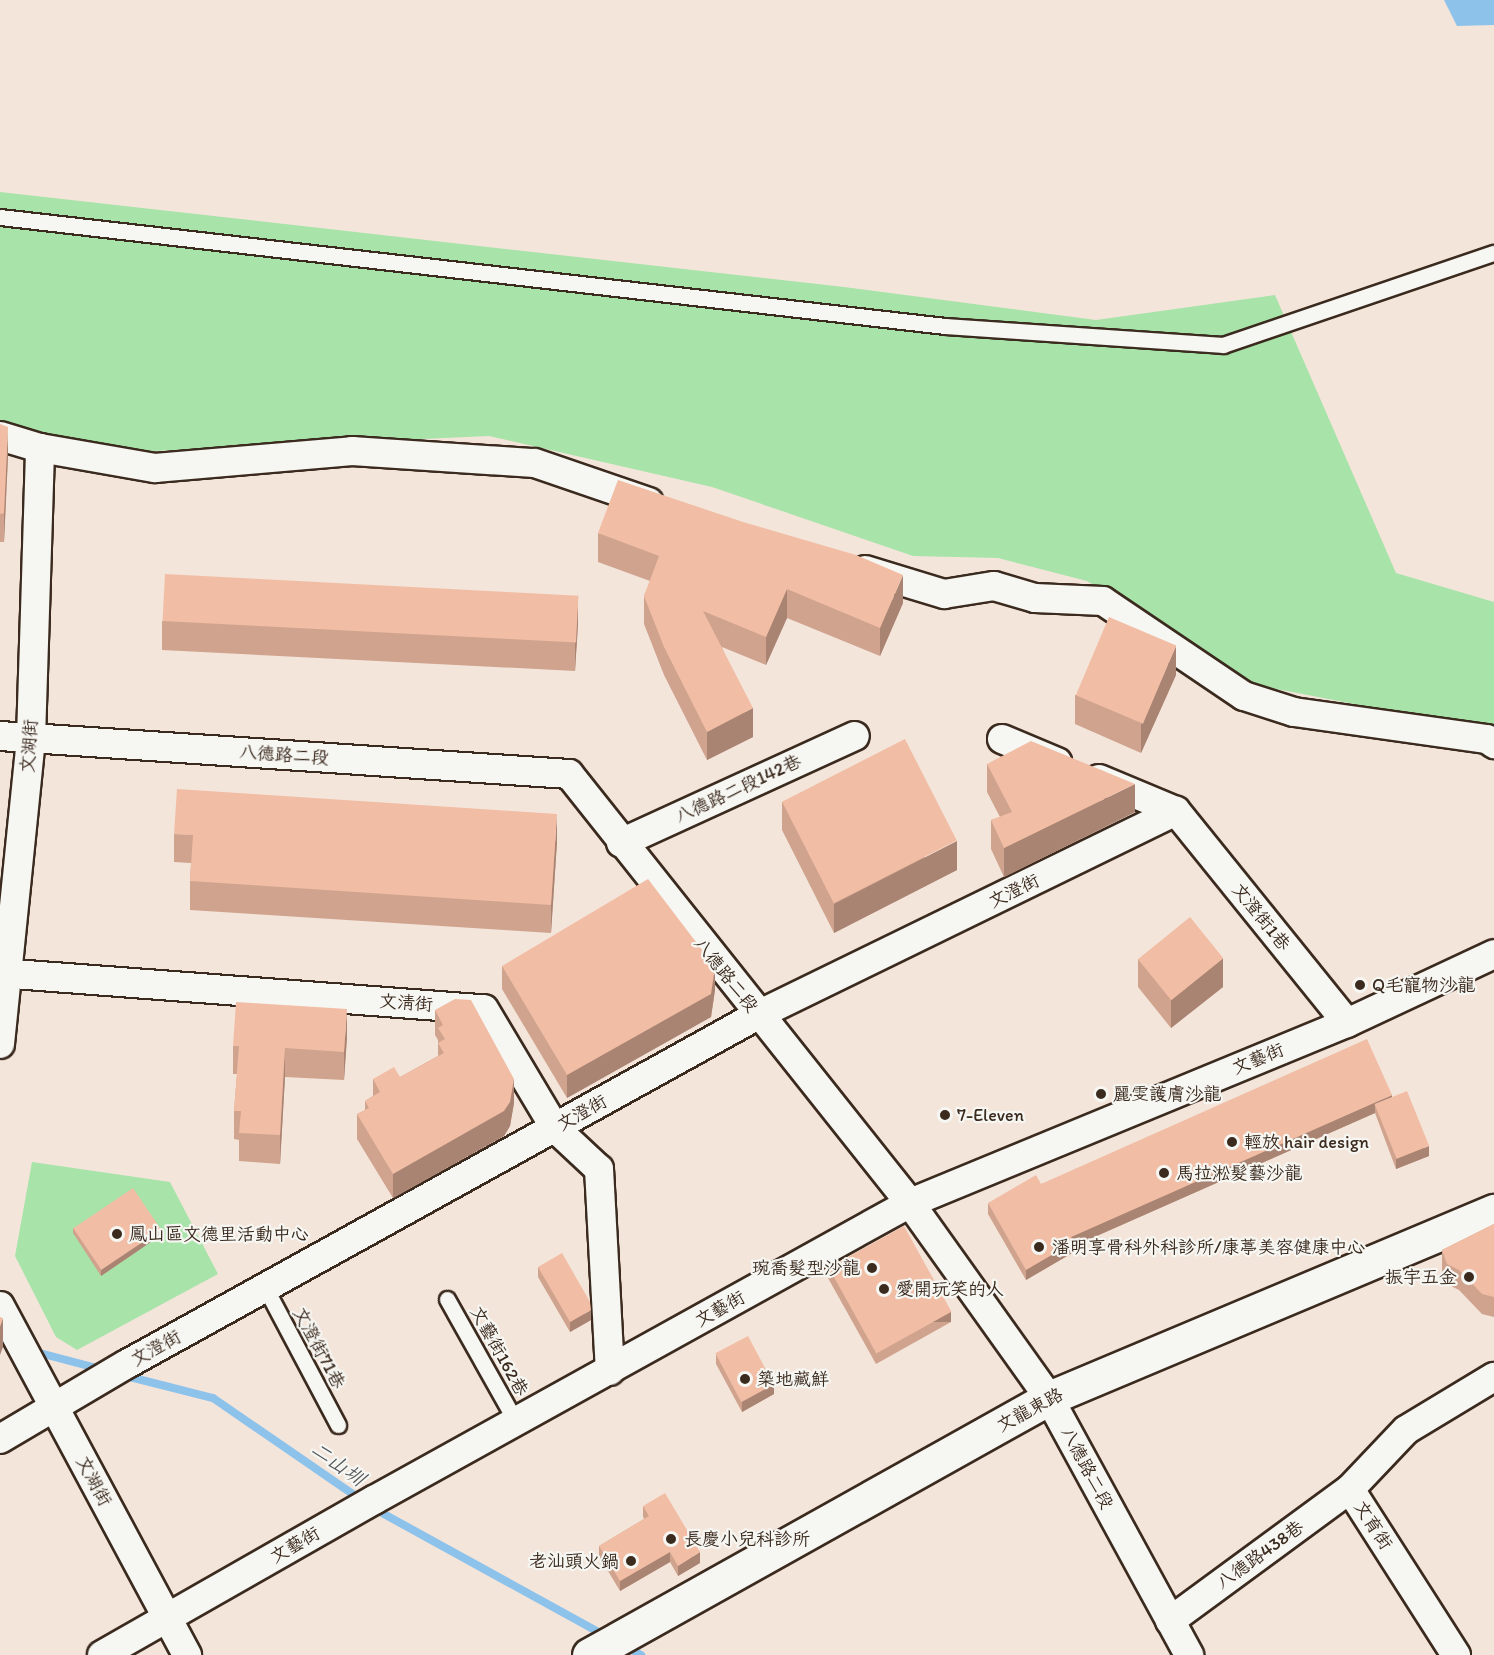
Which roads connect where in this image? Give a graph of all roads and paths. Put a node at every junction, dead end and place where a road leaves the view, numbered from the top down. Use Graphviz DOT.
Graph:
graph roads {
  1 [pos="0,217"];
  2 [pos="1494,254"];
  3 [pos="0,436"];
  4 [pos="40,448"];
  5 [pos="674,510"];
  6 [pos="842,562"];
  7 [pos="855,735"];
  8 [pos="0,736"];
  9 [pos="31,738"];
  10 [pos="1002,739"];
  11 [pos="1494,744"];
  12 [pos="1176,811"];
  13 [pos="621,843"];
  14 [pos="1494,954"];
  15 [pos="4,973"];
  16 [pos="758,1015"];
  17 [pos="1347,1023"];
  18 [pos="0,1044"];
  19 [pos="555,1128"];
  20 [pos="910,1203"];
  21 [pos="1494,1211"];
  22 [pos="266,1289"];
  23 [pos="447,1299"];
  24 [pos="0,1306"];
  25 [pos="610,1371"];
  26 [pos="1494,1377"];
  27 [pos="1049,1398"];
  28 [pos="54,1407"];
  29 [pos="516,1422"];
  30 [pos="338,1425"];
  31 [pos="0,1439"];
  32 [pos="1350,1489"];
  33 [pos="168,1618"];
  34 [pos="1170,1621"];
  35 [pos="604,1647"];
  36 [pos="102,1655"];
  37 [pos="187,1655"];
  38 [pos="1189,1655"];
  39 [pos="1456,1655"];
  1 -- 2 [label="lane"];
  3 -- 4 [label="street"];
  4 -- 5 [label="street"];
  4 -- 9 [label="street, 文湖街"];
  6 -- 11 [label="street"];
  7 -- 13 [label="street, 八德路二段142巷"];
  8 -- 9 [label="street, 八德路二段"];
  9 -- 13 [label="street, 八德路二段"];
  9 -- 15 [label="street, 文湖街"];
  10 -- 12 [label="street"];
  12 -- 16 [label="street, 文澄街"];
  12 -- 17 [label="street, 文澄街1巷"];
  13 -- 16 [label="street, 八德路二段"];
  14 -- 17 [label="street, 文藝街"];
  15 -- 18 [label="street, 文湖街"];
  15 -- 19 [label="street, 文清街"];
  16 -- 19 [label="street, 文澄街"];
  16 -- 20 [label="street, 八德路二段"];
  17 -- 20 [label="street, 文藝街"];
  19 -- 22 [label="street, 文澄街"];
  19 -- 25 [label="street, 文清街"];
  20 -- 25 [label="street, 文藝街"];
  20 -- 27 [label="street, 八德路二段"];
  21 -- 27 [label="street, 文龍東路"];
  22 -- 28 [label="street, 文澄街"];
  22 -- 30 [label="lane, 文澄街71巷"];
  23 -- 29 [label="lane, 文藝街162巷"];
  24 -- 28 [label="street, 文湖街"];
  25 -- 29 [label="street, 文藝街"];
  26 -- 32 [label="street, 文育街"];
  27 -- 34 [label="street, 八德路二段"];
  27 -- 35 [label="street, 文龍東路"];
  28 -- 31 [label="street, 文澄街"];
  28 -- 33 [label="street, 文湖街"];
  29 -- 33 [label="street, 文藝街"];
  32 -- 34 [label="street, 八德路438巷"];
  32 -- 39 [label="street, 文育街"];
  33 -- 36 [label="street, 文藝街"];
  33 -- 37 [label="street, 文湖街"];
  34 -- 38 [label="street, 八德路二段"];
}
